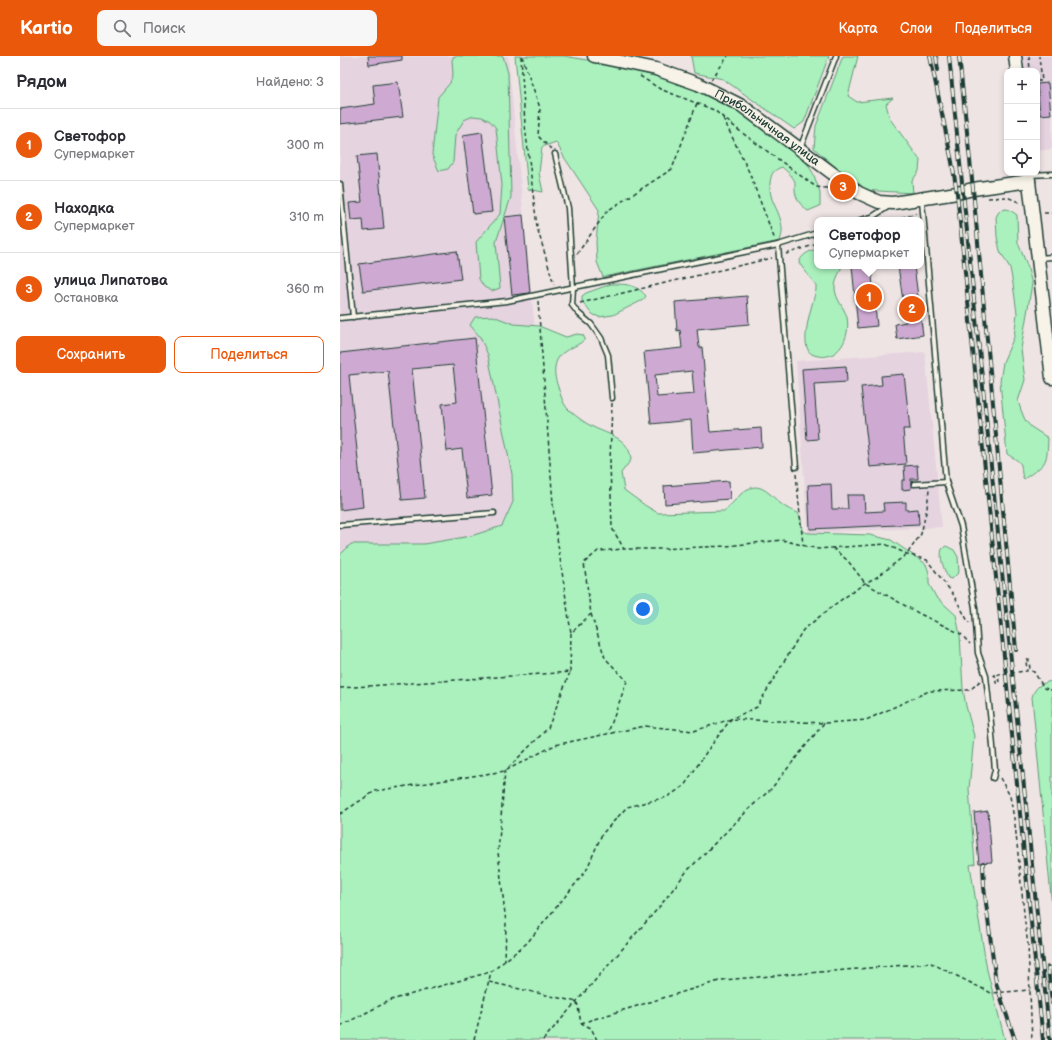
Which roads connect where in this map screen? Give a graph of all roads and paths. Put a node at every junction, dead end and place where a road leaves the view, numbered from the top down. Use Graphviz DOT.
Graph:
graph roads {
  1 [pos="521,56"];
  2 [pos="594,56"];
  3 [pos="728,56"];
  4 [pos="836,56"];
  5 [pos="1015,56"];
  6 [pos="1029,56"];
  7 [pos="1039,56"];
  8 [pos="1017,68"];
  9 [pos="1030,68"];
  10 [pos="635,73"];
  11 [pos="1040,81"];
  12 [pos="706,88"];
  13 [pos="697,103"];
  14 [pos="723,117"];
  15 [pos="800,149"];
  16 [pos="555,154"];
  17 [pos="1052,174"];
  18 [pos="1029,177"];
  19 [pos="340,184"];
  20 [pos="857,191"];
  21 [pos="922,198"];
  22 [pos="987,198"];
  23 [pos="893,203"];
  24 [pos="1032,208"];
  25 [pos="923,211"];
  26 [pos="1052,213"];
  27 [pos="872,217"];
  28 [pos="904,217"];
  29 [pos="924,217"];
  30 [pos="924,223"];
  31 [pos="814,234"];
  32 [pos="778,245"];
  33 [pos="814,245"];
  34 [pos="778,256"];
  35 [pos="1052,257"];
  36 [pos="1038,258"];
  37 [pos="571,262"];
  38 [pos="573,288"];
  39 [pos="556,292"];
  40 [pos="537,296"];
  41 [pos="572,305"];
  42 [pos="353,317"];
  43 [pos="340,318"];
  44 [pos="1052,378"];
  45 [pos="612,398"];
  46 [pos="796,467"];
  47 [pos="946,482"];
  48 [pos="929,483"];
  49 [pos="914,484"];
  50 [pos="494,513"];
  51 [pos="340,525"];
  52 [pos="803,546"];
  53 [pos="833,548"];
  54 [pos="624,549"];
  55 [pos="907,554"];
  56 [pos="865,583"];
  57 [pos="591,614"];
  58 [pos="571,633"];
  59 [pos="977,636"];
  60 [pos="978,653"];
  61 [pos="570,672"];
  62 [pos="986,676"];
  63 [pos="340,688"];
  64 [pos="1052,690"];
  65 [pos="731,719"];
  66 [pos="824,723"];
  67 [pos="608,733"];
  68 [pos="995,770"];
  69 [pos="505,771"];
  70 [pos="993,778"];
  71 [pos="340,814"];
  72 [pos="505,961"];
  73 [pos="491,972"];
  74 [pos="489,982"];
  75 [pos="1030,990"];
  76 [pos="577,1002"];
  77 [pos="581,1023"];
  78 [pos="340,1026"];
  79 [pos="474,1040"];
  80 [pos="543,1040"];
  81 [pos="596,1040"];
  82 [pos="1032,1040"];
  1 -- 16 [label="path"];
  1 -- 39 [label="path"];
  2 -- 12 [label="street, Прибольничная улица"];
  3 -- 12 [label="path"];
  4 -- 15 [label="lane"];
  5 -- 8 [label="street"];
  6 -- 9 [label="path"];
  7 -- 11 [label="path"];
  10 -- 13 [label="path"];
  12 -- 15 [label="street, Прибольничная улица"];
  13 -- 14 [label="path"];
  13 -- 37 [label="path"];
  14 -- 20 [label="path"];
  14 -- 32 [label="path"];
  15 -- 20 [label="street, Прибольничная улица"];
  16 -- 37 [label="lane"];
  17 -- 18 [label="lane"];
  18 -- 21 [label="street, Прибольничная улица"];
  18 -- 24 [label="street"];
  19 -- 42 [label="lane"];
  20 -- 23 [label="street, Прибольничная улица"];
  21 -- 23 [label="street, Прибольничная улица"];
  21 -- 25 [label="lane"];
  22 -- 24 [label="path"];
  23 -- 27 [label="lane"];
  24 -- 26 [label="path"];
  24 -- 36 [label="street"];
  25 -- 28 [label="path"];
  25 -- 29 [label="lane"];
  30 -- 47 [label="lane"];
  31 -- 32 [label="lane"];
  32 -- 34 [label="lane"];
  32 -- 38 [label="lane"];
  33 -- 34 [label="path"];
  34 -- 41 [label="path"];
  34 -- 46 [label="lane"];
  35 -- 36 [label="lane"];
  36 -- 44 [label="street"];
  37 -- 38 [label="lane"];
  38 -- 39 [label="lane"];
  38 -- 41 [label="lane"];
  39 -- 40 [label="lane"];
  40 -- 42 [label="lane"];
  40 -- 58 [label="path"];
  41 -- 45 [label="lane"];
  42 -- 43 [label="lane"];
  45 -- 54 [label="path"];
  46 -- 52 [label="path"];
  47 -- 48 [label="lane"];
  47 -- 59 [label="lane"];
  48 -- 49 [label="lane"];
  48 -- 55 [label="path"];
  50 -- 51 [label="lane"];
  52 -- 53 [label="path"];
  52 -- 54 [label="path"];
  53 -- 55 [label="path"];
  53 -- 56 [label="path"];
  54 -- 57 [label="path"];
  55 -- 56 [label="path"];
  55 -- 59 [label="path"];
  56 -- 60 [label="path"];
  56 -- 65 [label="path"];
  57 -- 58 [label="path"];
  57 -- 67 [label="path"];
  58 -- 61 [label="path"];
  59 -- 60 [label="lane"];
  60 -- 62 [label="lane"];
  61 -- 63 [label="path"];
  61 -- 69 [label="path"];
  62 -- 64 [label="path"];
  62 -- 66 [label="path"];
  62 -- 68 [label="lane"];
  65 -- 66 [label="path"];
  65 -- 67 [label="path"];
  65 -- 72 [label="path"];
  66 -- 76 [label="path"];
  67 -- 69 [label="path"];
  68 -- 70 [label="lane"];
  68 -- 75 [label="path"];
  69 -- 71 [label="path"];
  69 -- 72 [label="path"];
  72 -- 73 [label="path"];
  73 -- 74 [label="path"];
  73 -- 78 [label="path"];
  74 -- 76 [label="path"];
  74 -- 79 [label="path"];
  75 -- 77 [label="path"];
  75 -- 82 [label="path"];
  76 -- 77 [label="path"];
  76 -- 80 [label="path"];
  77 -- 81 [label="path"];
}
